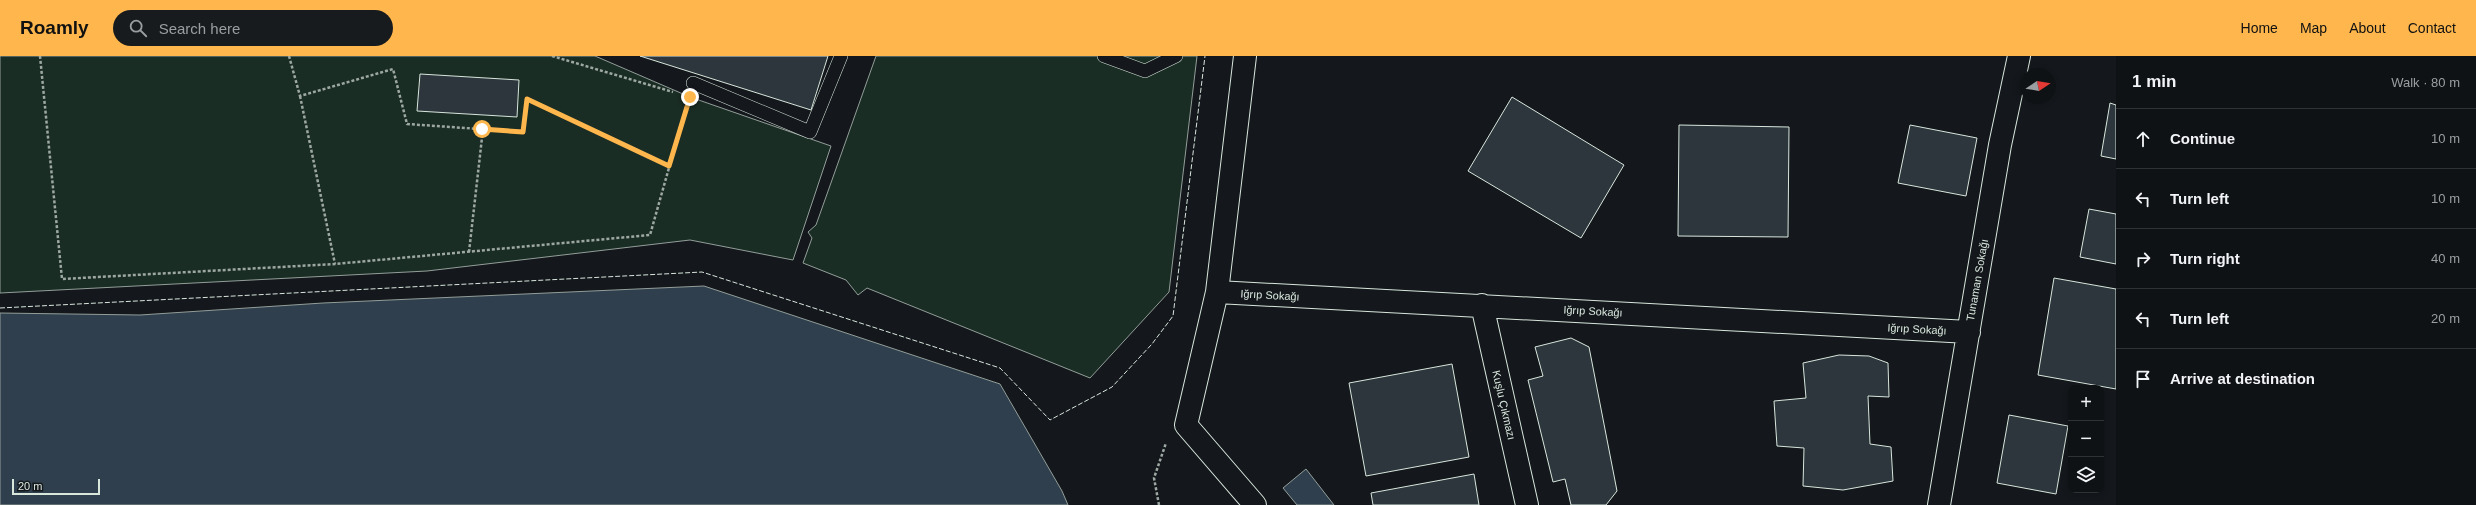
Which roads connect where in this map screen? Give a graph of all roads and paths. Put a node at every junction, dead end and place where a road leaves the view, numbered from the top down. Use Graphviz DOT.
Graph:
graph roads {
  1 [pos="40,56"];
  2 [pos="289,56"];
  3 [pos="552,56"];
  4 [pos="841,56"];
  5 [pos="1104,56"];
  6 [pos="1176,56"];
  7 [pos="1245,56"];
  8 [pos="2019,56"];
  9 [pos="693,83"];
  10 [pos="674,92"];
  11 [pos="300,96"];
  12 [pos="690,97"];
  13 [pos="482,129"];
  14 [pos="669,166"];
  15 [pos="468,252"];
  16 [pos="335,264"];
  17 [pos="1217,292"];
  18 [pos="1482,305"];
  19 [pos="1969,332"];
  20 [pos="1255,505"];
  21 [pos="1527,505"];
  22 [pos="1939,505"];
  1 -- 16 [label="path"];
  2 -- 11 [label="path"];
  3 -- 10 [label="path"];
  4 -- 9 [label="lane"];
  5 -- 6 [label="lane"];
  7 -- 17 [label="street"];
  8 -- 19 [label="street, Tunaman Sokağı"];
  11 -- 13 [label="path"];
  11 -- 16 [label="path"];
  12 -- 14 [label="path"];
  13 -- 14 [label="path"];
  13 -- 15 [label="path"];
  14 -- 15 [label="path"];
  15 -- 16 [label="path"];
  17 -- 18 [label="street, Iğrıp Sokağı"];
  17 -- 20 [label="street"];
  18 -- 19 [label="street, Iğrıp Sokağı"];
  18 -- 21 [label="street, Kuşlu Çıkmazı"];
  19 -- 22 [label="street, Tunaman Sokağı"];
}
